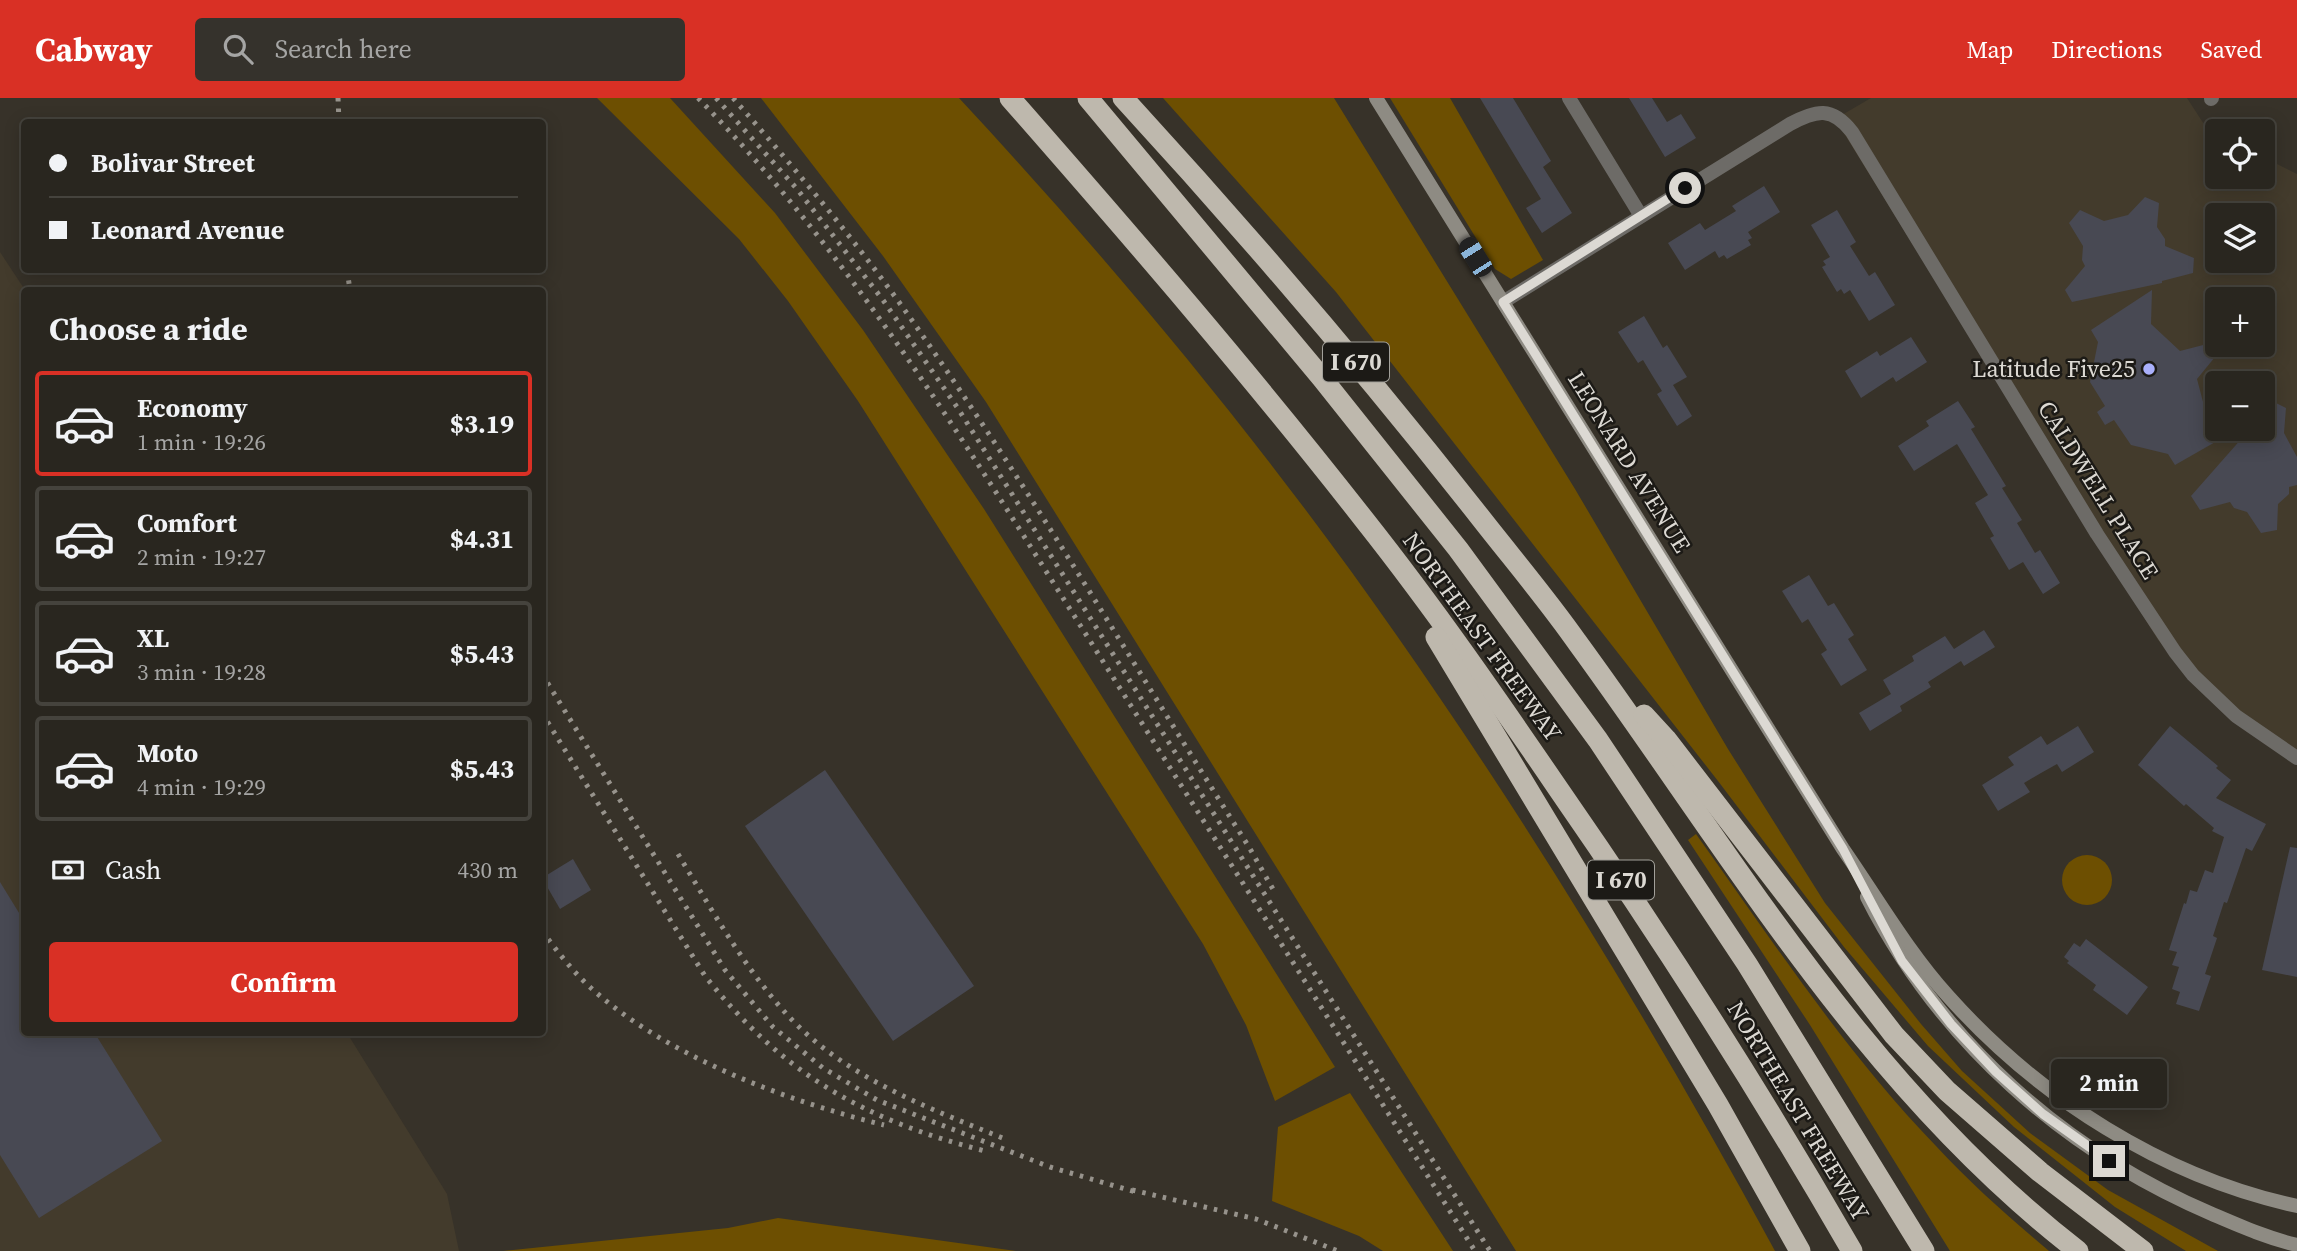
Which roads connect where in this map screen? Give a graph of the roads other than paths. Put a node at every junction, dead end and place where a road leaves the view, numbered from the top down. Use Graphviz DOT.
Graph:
graph roads {
  1 [pos="1010,98"];
  2 [pos="1088,98"];
  3 [pos="1123,98"];
  4 [pos="1376,98"];
  5 [pos="1569,98"];
  6 [pos="1641,216"];
  7 [pos="1503,302"];
  8 [pos="1368,524"];
  9 [pos="1575,638"];
  10 [pos="2297,758"];
  11 [pos="1843,849"];
  12 [pos="2297,1206"];
  13 [pos="2297,1245"];
  14 [pos="1800,1251"];
  15 [pos="1852,1251"];
  16 [pos="1924,1251"];
  17 [pos="2078,1251"];
  18 [pos="2143,1251"];
  1 -- 8 [label="highway, NORTHEAST FREEWAY / I 670"];
  2 -- 16 [label="highway, NORTHEAST FREEWAY"];
  3 -- 9 [label="highway, I 670"];
  4 -- 7 [label="street, LEONARD AVENUE"];
  5 -- 6 [label="street"];
  6 -- 7 [label="street"];
  6 -- 10 [label="street, CALDWELL PLACE"];
  7 -- 11 [label="street, LEONARD AVENUE"];
  8 -- 14 [label="highway"];
  8 -- 15 [label="highway, NORTHEAST FREEWAY / I 670"];
  9 -- 17 [label="highway, I 670"];
  9 -- 18 [label="highway"];
  11 -- 12 [label="street, LEONARD AVENUE"];
  11 -- 13 [label="street, LEONARD AVENUE"];
}
